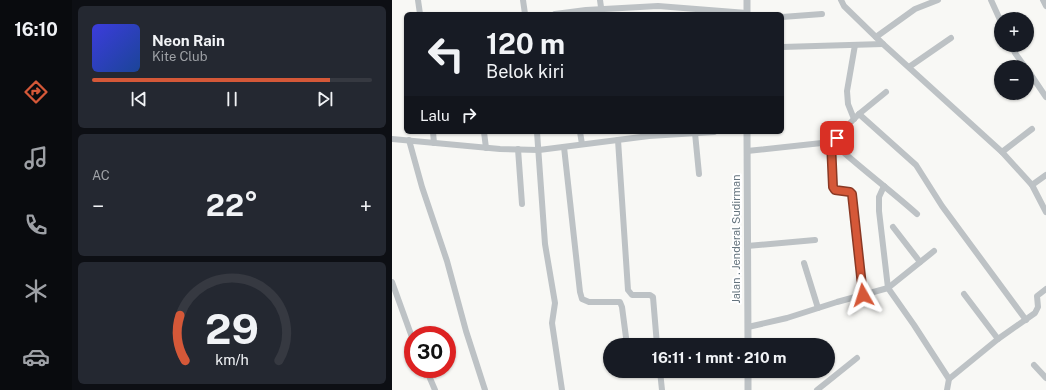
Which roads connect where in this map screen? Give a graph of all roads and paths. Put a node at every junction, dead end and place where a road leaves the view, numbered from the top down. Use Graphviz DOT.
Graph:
graph roads {
  1 [pos="418,0"];
  2 [pos="523,0"];
  3 [pos="600,0"];
  4 [pos="747,0"];
  5 [pos="841,0"];
  6 [pos="938,0"];
  7 [pos="991,0"];
  8 [pos="1043,0"];
  9 [pos="649,3"];
  10 [pos="658,6"];
  11 [pos="1046,6"];
  12 [pos="420,12"];
  13 [pos="525,12"];
  14 [pos="602,12"];
  15 [pos="659,12"];
  16 [pos="725,12"];
  17 [pos="747,12"];
  18 [pos="996,12"];
  19 [pos="822,14"];
  20 [pos="784,17"];
  21 [pos="876,37"];
  22 [pos="952,38"];
  23 [pos="883,44"];
  24 [pos="855,45"];
  25 [pos="784,47"];
  26 [pos="909,67"];
  27 [pos="1034,80"];
  28 [pos="886,92"];
  29 [pos="1046,97"];
  30 [pos="859,114"];
  31 [pos="854,119"];
  32 [pos="1032,129"];
  33 [pos="433,134"];
  34 [pos="484,134"];
  35 [pos="537,134"];
  36 [pos="580,134"];
  37 [pos="654,134"];
  38 [pos="695,134"];
  39 [pos="747,134"];
  40 [pos="633,135"];
  41 [pos="392,138"];
  42 [pos="409,140"];
  43 [pos="618,140"];
  44 [pos="831,142"];
  45 [pos="434,143"];
  46 [pos="582,144"];
  47 [pos="564,147"];
  48 [pos="486,148"];
  49 [pos="518,149"];
  50 [pos="539,150"];
  51 [pos="747,151"];
  52 [pos="1002,152"];
  53 [pos="699,174"];
  54 [pos="1046,176"];
  55 [pos="1032,185"];
  56 [pos="884,186"];
  57 [pos="522,204"];
  58 [pos="1046,212"];
  59 [pos="917,214"];
  60 [pos="893,227"];
  61 [pos="814,240"];
  62 [pos="747,246"];
  63 [pos="934,251"];
  64 [pos="920,262"];
  65 [pos="804,263"];
  66 [pos="392,282"];
  67 [pos="888,288"];
  68 [pos="1046,289"];
  69 [pos="964,294"];
  70 [pos="863,295"];
  71 [pos="818,308"];
  72 [pos="1026,320"];
  73 [pos="408,326"];
  74 [pos="748,326"];
  75 [pos="626,338"];
  76 [pos="656,338"];
  77 [pos="748,338"];
  78 [pos="998,339"];
  79 [pos="857,358"];
  80 [pos="1034,365"];
  81 [pos="430,378"];
  82 [pos="661,378"];
  83 [pos="748,378"];
  84 [pos="1046,378"];
  85 [pos="949,379"];
  86 [pos="435,390"];
  87 [pos="485,390"];
  88 [pos="562,390"];
  89 [pos="662,390"];
  90 [pos="748,390"];
  91 [pos="817,390"];
  92 [pos="947,390"];
  1 -- 12 [label="street"];
  2 -- 13 [label="street"];
  3 -- 14 [label="street"];
  4 -- 17 [label="street"];
  5 -- 21 [label="street"];
  6 -- 21 [label="street"];
  7 -- 18 [label="street"];
  8 -- 11 [label="street"];
  9 -- 10 [label="street"];
  9 -- 14 [label="street"];
  10 -- 15 [label="street"];
  10 -- 16 [label="street"];
  19 -- 20 [label="street"];
  21 -- 23 [label="street"];
  22 -- 26 [label="street"];
  23 -- 24 [label="street"];
  23 -- 26 [label="street"];
  24 -- 25 [label="street"];
  24 -- 31 [label="street"];
  26 -- 52 [label="street"];
  27 -- 29 [label="street"];
  28 -- 30 [label="street"];
  30 -- 31 [label="street"];
  30 -- 72 [label="street"];
  31 -- 44 [label="street"];
  32 -- 52 [label="street"];
  33 -- 45 [label="street"];
  34 -- 48 [label="street"];
  35 -- 50 [label="street"];
  36 -- 46 [label="street"];
  37 -- 40 [label="street"];
  38 -- 53 [label="street"];
  39 -- 51 [label="street, Jalan . Jenderal Sudirman"];
  40 -- 43 [label="street"];
  41 -- 42 [label="street"];
  42 -- 45 [label="street"];
  42 -- 87 [label="street"];
  43 -- 46 [label="street"];
  43 -- 76 [label="street"];
  44 -- 51 [label="street"];
  44 -- 56 [label="street"];
  44 -- 70 [label="street"];
  45 -- 48 [label="street"];
  46 -- 47 [label="street"];
  47 -- 50 [label="street"];
  47 -- 75 [label="street"];
  48 -- 49 [label="street"];
  49 -- 50 [label="street"];
  49 -- 57 [label="street"];
  50 -- 88 [label="street"];
  51 -- 62 [label="street, Jalan . Jenderal Sudirman"];
  52 -- 55 [label="street"];
  54 -- 55 [label="street"];
  55 -- 58 [label="street"];
  56 -- 59 [label="street"];
  56 -- 67 [label="street"];
  60 -- 64 [label="street"];
  61 -- 62 [label="street"];
  62 -- 74 [label="street, Jalan . Jenderal Sudirman"];
  63 -- 64 [label="street"];
  64 -- 67 [label="street"];
  65 -- 71 [label="street"];
  66 -- 73 [label="street"];
  67 -- 70 [label="street"];
  67 -- 85 [label="street"];
  68 -- 72 [label="street"];
  69 -- 78 [label="street"];
  70 -- 71 [label="street"];
  71 -- 74 [label="street"];
  72 -- 78 [label="street"];
  74 -- 77 [label="street, Jalan . Jenderal Sudirman"];
  78 -- 85 [label="street"];
  79 -- 91 [label="street"];
  80 -- 84 [label="street"];
  81 -- 86 [label="street"];
  82 -- 89 [label="street"];
  83 -- 90 [label="street"];
  85 -- 92 [label="street"];
}
